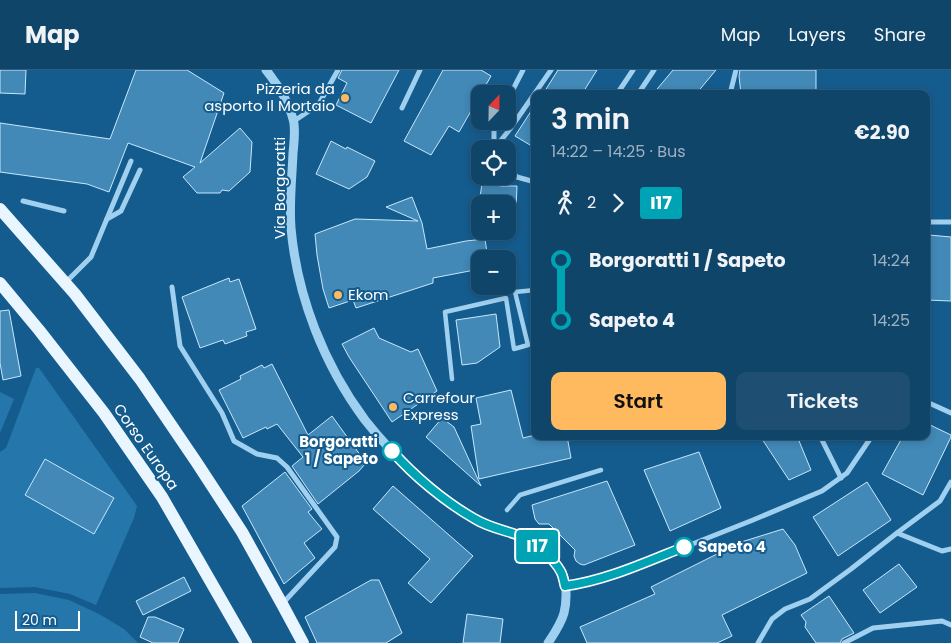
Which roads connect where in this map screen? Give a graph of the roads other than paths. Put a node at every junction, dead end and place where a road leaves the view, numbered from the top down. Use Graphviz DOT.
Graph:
graph roads {
  1 [pos="266,70"];
  2 [pos="338,70"];
  3 [pos="420,70"];
  4 [pos="523,70"];
  5 [pos="551,70"];
  6 [pos="633,70"];
  7 [pos="654,70"];
  8 [pos="736,70"];
  9 [pos="515,85"];
  10 [pos="537,90"];
  11 [pos="620,90"];
  12 [pos="641,90"];
  13 [pos="731,90"];
  14 [pos="531,99"];
  15 [pos="402,108"];
  16 [pos="516,120"];
  17 [pos="294,121"];
  18 [pos="494,130"];
  19 [pos="509,130"];
  20 [pos="131,161"];
  21 [pos="140,170"];
  22 [pos="516,176"];
  23 [pos="531,181"];
  24 [pos="22,201"];
  25 [pos="0,209"];
  26 [pos="64,211"];
  27 [pos="107,219"];
  28 [pos="930,222"];
  29 [pos="951,222"];
  30 [pos="0,283"];
  31 [pos="65,283"];
  32 [pos="172,287"];
  33 [pos="531,290"];
  34 [pos="452,379"];
  35 [pos="930,403"];
  36 [pos="951,413"];
  37 [pos="822,440"];
  38 [pos="869,440"];
  39 [pos="601,470"];
  40 [pos="841,478"];
  41 [pos="951,482"];
  42 [pos="507,510"];
  43 [pos="897,533"];
  44 [pos="951,549"];
  45 [pos="565,586"];
  46 [pos="282,604"];
  47 [pos="951,625"];
  48 [pos="246,643"];
  49 [pos="303,643"];
  50 [pos="548,643"];
  51 [pos="758,643"];
  52 [pos="844,643"];
  1 -- 17 [label="street, Via Borgoratti"];
  2 -- 17 [label="street"];
  3 -- 15 [label="street"];
  4 -- 9 [label="street"];
  5 -- 10 [label="street"];
  6 -- 11 [label="street"];
  7 -- 12 [label="street"];
  8 -- 13 [label="street"];
  14 -- 16 [label="street"];
  17 -- 45 [label="street, Via Borgoratti"];
  18 -- 19 [label="street"];
  20 -- 27 [label="street"];
  21 -- 27 [label="street"];
  22 -- 23 [label="street"];
  24 -- 26 [label="street"];
  25 -- 31 [label="main road"];
  27 -- 31 [label="street"];
  28 -- 29 [label="street"];
  30 -- 48 [label="main road, Corso Europa"];
  31 -- 46 [label="main road"];
  32 -- 46 [label="street"];
  33 -- 34 [label="street"];
  35 -- 36 [label="street"];
  37 -- 40 [label="street"];
  38 -- 40 [label="street"];
  39 -- 42 [label="street"];
  40 -- 45 [label="street"];
  41 -- 43 [label="street"];
  43 -- 44 [label="street"];
  43 -- 51 [label="street"];
  45 -- 50 [label="street, Via Borgoratti"];
  46 -- 49 [label="main road"];
  47 -- 52 [label="street"];
}
